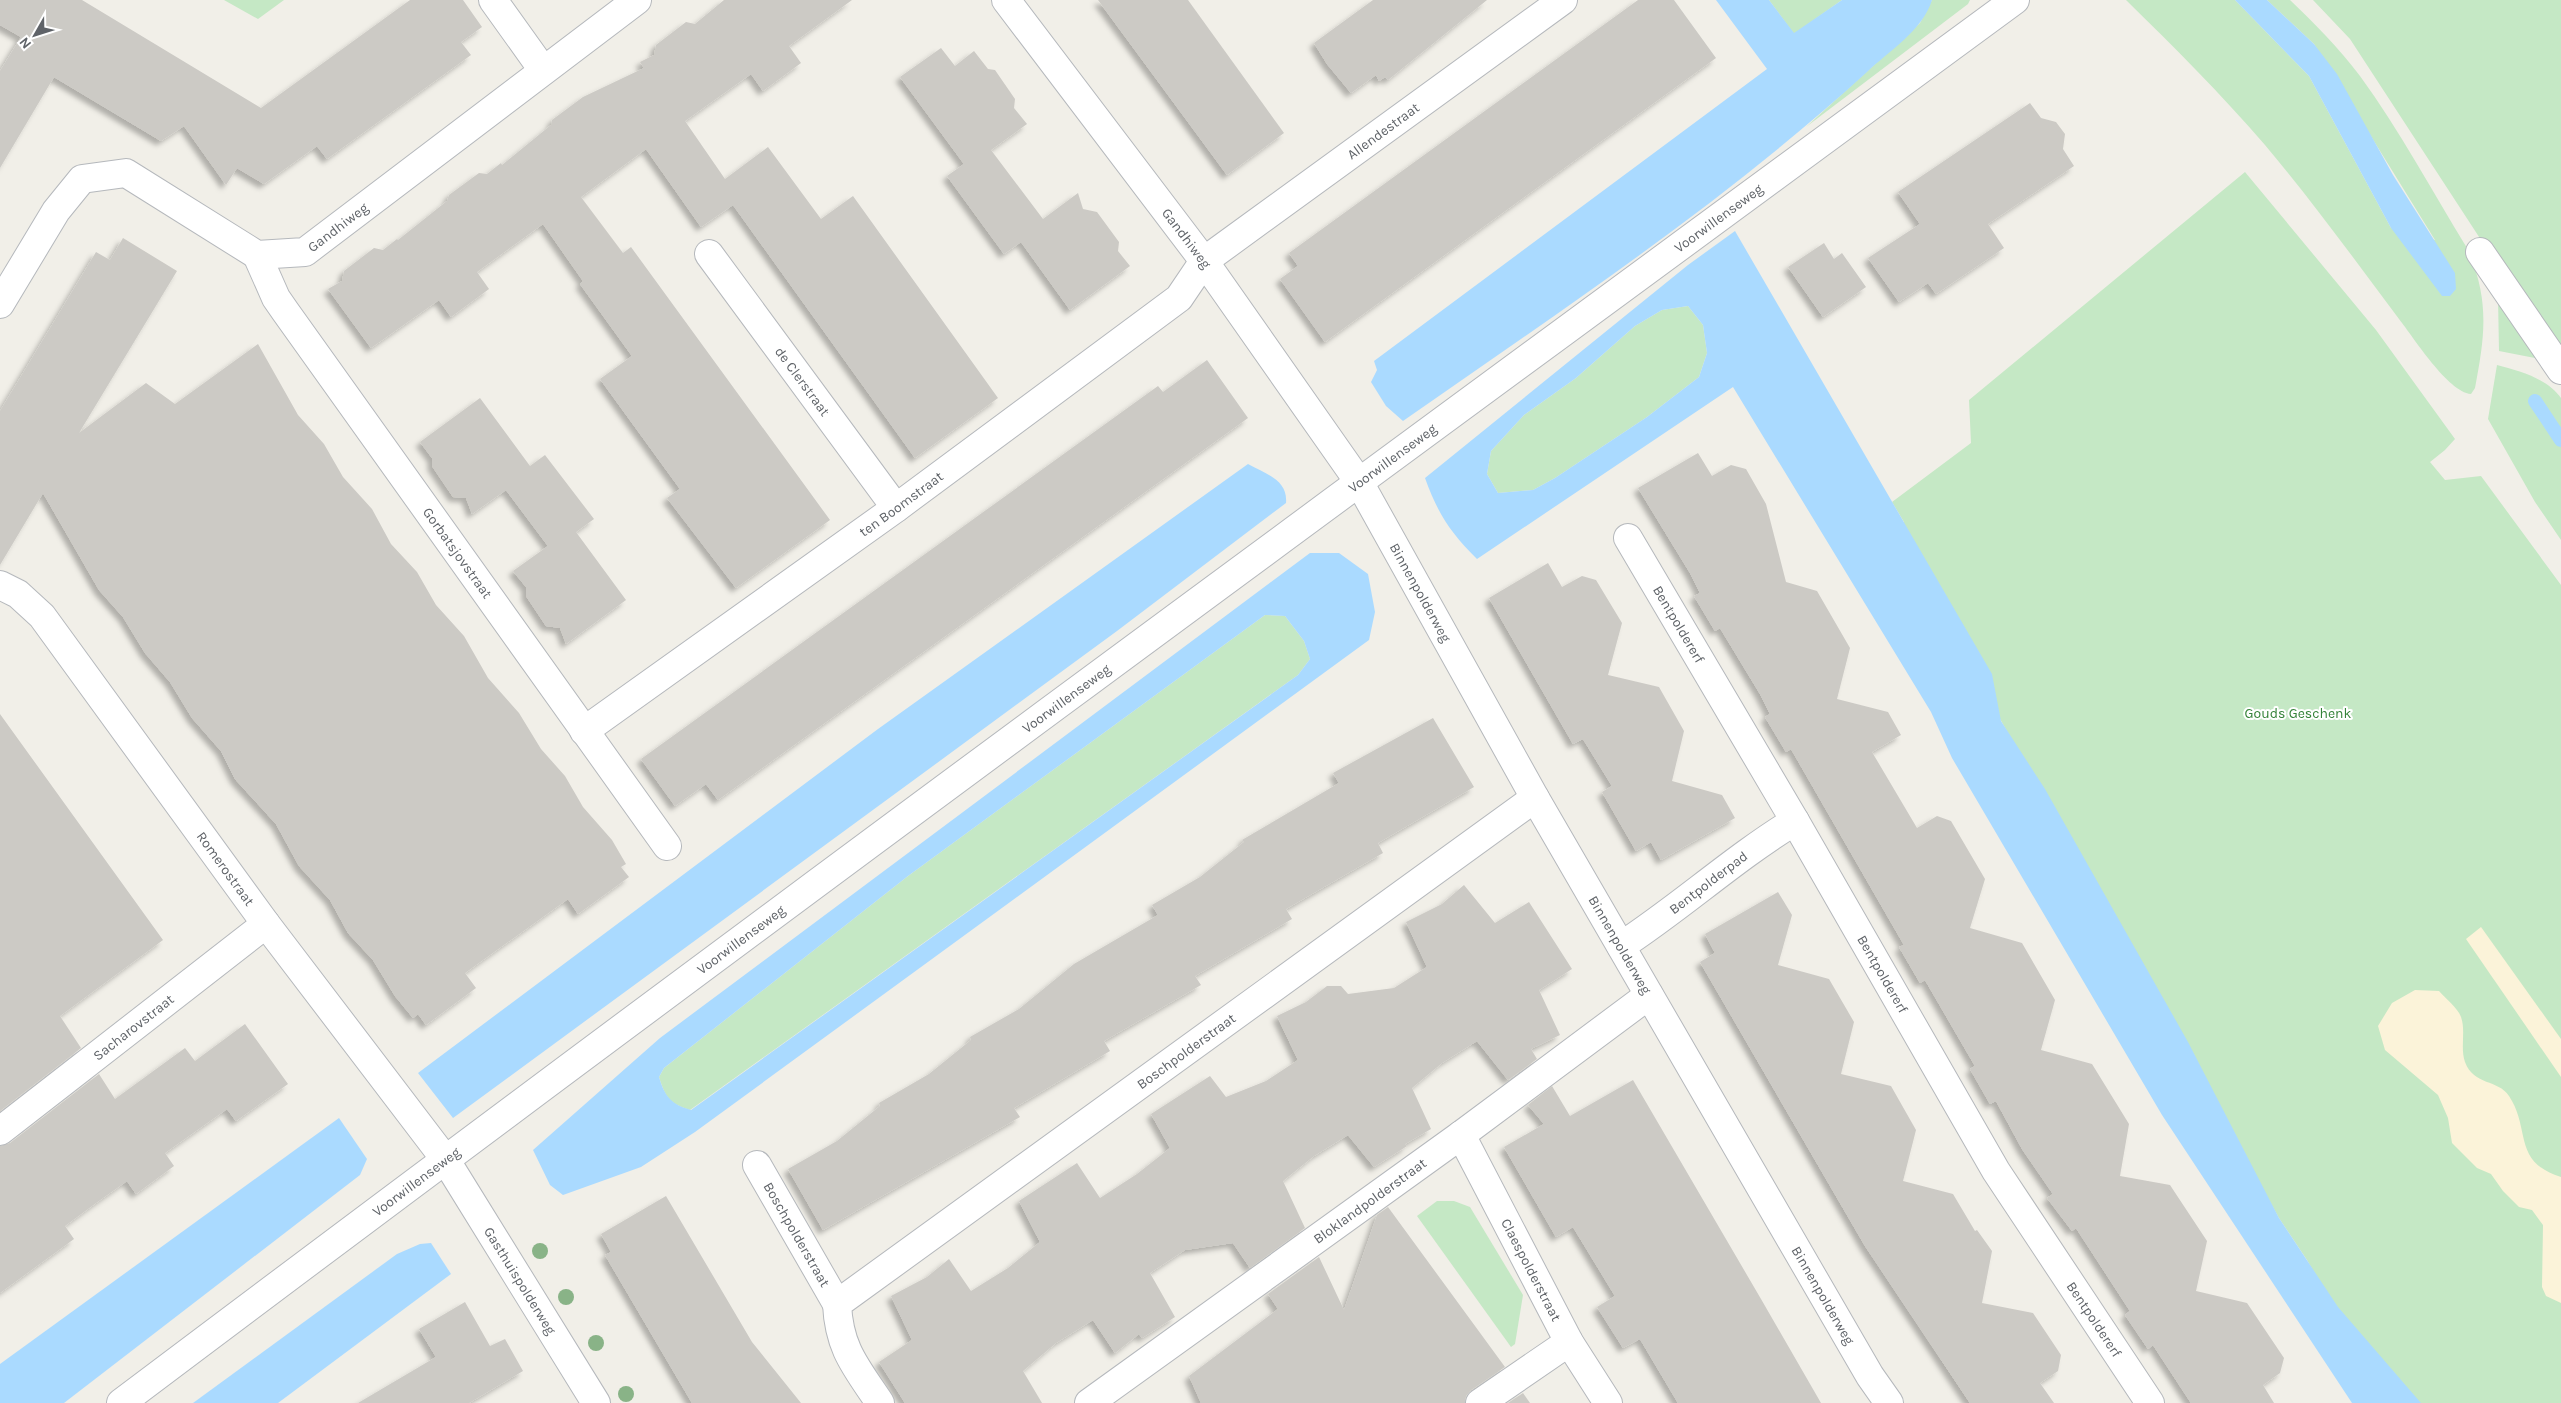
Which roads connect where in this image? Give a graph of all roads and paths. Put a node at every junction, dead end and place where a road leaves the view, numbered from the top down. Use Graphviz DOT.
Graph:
graph roads {
  1 [pos="493,0"];
  2 [pos="638,0"];
  3 [pos="1006,0"];
  4 [pos="1564,0"];
  5 [pos="2015,0"];
  6 [pos="543,70"];
  7 [pos="2480,252"];
  8 [pos="709,254"];
  9 [pos="257,255"];
  10 [pos="1204,261"];
  11 [pos="0,304"];
  12 [pos="2561,370"];
  13 [pos="1359,482"];
  14 [pos="896,508"];
  15 [pos="1628,538"];
  16 [pos="0,586"];
  17 [pos="584,731"];
  18 [pos="1535,798"];
  19 [pos="1795,821"];
  20 [pos="666,846"];
  21 [pos="266,924"];
  22 [pos="1621,946"];
  23 [pos="1649,994"];
  24 [pos="0,1131"];
  25 [pos="1460,1135"];
  26 [pos="445,1159"];
  27 [pos="758,1165"];
  28 [pos="837,1304"];
  29 [pos="1568,1342"];
  30 [pos="592,1402"];
  31 [pos="121,1403"];
  32 [pos="880,1403"];
  33 [pos="1089,1403"];
  34 [pos="1480,1403"];
  35 [pos="1608,1403"];
  36 [pos="1890,1403"];
  37 [pos="2150,1403"];
  1 -- 6 [label="street"];
  2 -- 6 [label="street, Gandhiweg"];
  3 -- 10 [label="street, Gandhiweg"];
  4 -- 10 [label="street, Allendestraat"];
  5 -- 13 [label="street, Voorwillenseweg"];
  6 -- 9 [label="street, Gandhiweg"];
  7 -- 12 [label="street"];
  8 -- 14 [label="street, de Clerstraat"];
  9 -- 11 [label="street"];
  9 -- 17 [label="street, Gorbatsjovstraat"];
  10 -- 13 [label="street, Gandhiweg"];
  10 -- 14 [label="street, ten Boomstraat"];
  13 -- 18 [label="street, Binnenpolderweg"];
  13 -- 26 [label="street, Voorwillenseweg"];
  14 -- 17 [label="street, ten Boomstraat"];
  15 -- 19 [label="street, Bentpoldererf"];
  16 -- 21 [label="street, Romerostraat"];
  17 -- 20 [label="street, Gorbatsjovstraat"];
  18 -- 22 [label="street, Binnenpolderweg"];
  18 -- 28 [label="street, Boschpolderstraat"];
  19 -- 22 [label="street, Bentpolderpad"];
  19 -- 37 [label="street, Bentpoldererf"];
  21 -- 24 [label="street, Sacharovstraat"];
  21 -- 26 [label="street, Romerostraat"];
  22 -- 23 [label="street, Binnenpolderweg"];
  23 -- 25 [label="street, Bloklandpolderstraat"];
  23 -- 36 [label="street, Binnenpolderweg"];
  25 -- 29 [label="street, Claespolderstraat"];
  25 -- 33 [label="street, Bloklandpolderstraat"];
  26 -- 30 [label="street, Gasthuispolderweg"];
  26 -- 31 [label="street, Voorwillenseweg"];
  27 -- 28 [label="street, Boschpolderstraat"];
  28 -- 32 [label="street, Boschpolderstraat"];
  29 -- 34 [label="street"];
  29 -- 35 [label="street, Claespolderstraat"];
}
